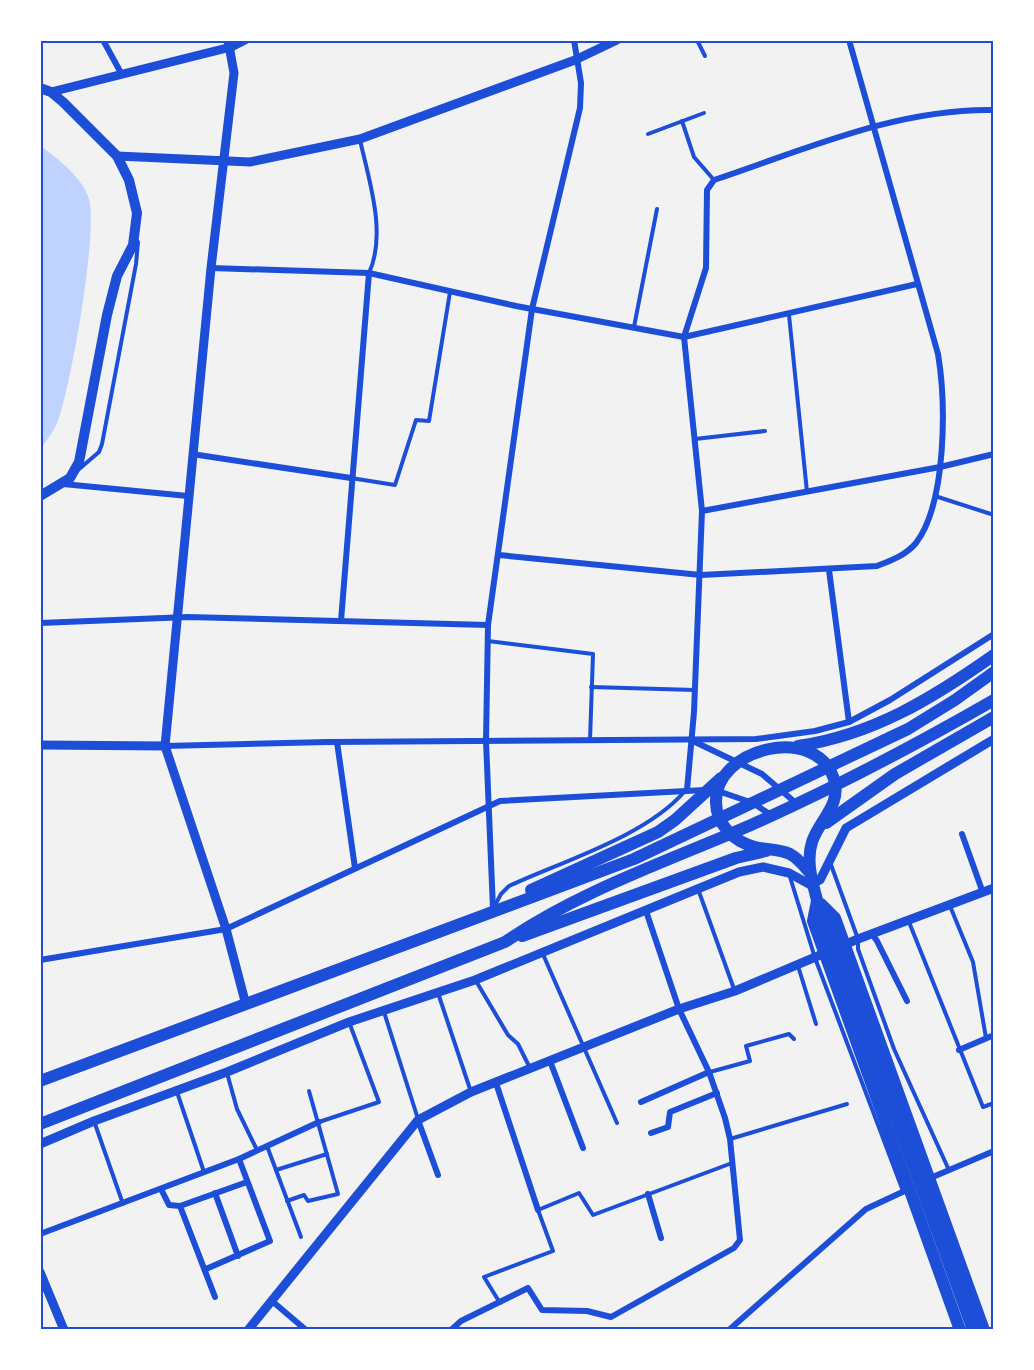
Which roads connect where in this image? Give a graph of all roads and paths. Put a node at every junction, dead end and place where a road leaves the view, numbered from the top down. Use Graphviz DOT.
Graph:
graph roads {
  1 [pos="103,40"];
  2 [pos="245,40"];
  3 [pos="574,40"];
  4 [pos="617,40"];
  5 [pos="697,40"];
  6 [pos="849,40"];
  7 [pos="230,44"];
  8 [pos="705,56"];
  9 [pos="575,60"];
  10 [pos="121,73"];
  11 [pos="46,90"];
  12 [pos="993,110"];
  13 [pos="704,113"];
  14 [pos="682,121"];
  15 [pos="874,126"];
  16 [pos="648,134"];
  17 [pos="360,139"];
  18 [pos="117,156"];
  19 [pos="222,163"];
  20 [pos="714,180"];
  21 [pos="657,209"];
  22 [pos="137,229"];
  23 [pos="211,268"];
  24 [pos="369,273"];
  25 [pos="917,284"];
  26 [pos="450,292"];
  27 [pos="532,309"];
  28 [pos="789,315"];
  29 [pos="634,327"];
  30 [pos="684,337"];
  31 [pos="765,431"];
  32 [pos="694,439"];
  33 [pos="192,454"];
  34 [pos="993,454"];
  35 [pos="940,467"];
  36 [pos="75,472"];
  37 [pos="351,478"];
  38 [pos="63,484"];
  39 [pos="807,492"];
  40 [pos="40,496"];
  41 [pos="188,496"];
  42 [pos="935,496"];
  43 [pos="702,512"];
  44 [pos="993,515"];
  45 [pos="499,555"];
  46 [pos="829,570"];
  47 [pos="701,575"];
  48 [pos="177,617"];
  49 [pos="341,621"];
  50 [pos="40,623"];
  51 [pos="488,625"];
  52 [pos="993,634"];
  53 [pos="488,641"];
  54 [pos="993,654"];
  55 [pos="993,672"];
  56 [pos="591,687"];
  57 [pos="695,690"];
  58 [pos="993,700"];
  59 [pos="993,717"];
  60 [pos="849,722"];
  61 [pos="993,739"];
  62 [pos="590,740"];
  63 [pos="486,741"];
  64 [pos="692,741"];
  65 [pos="337,742"];
  66 [pos="40,745"];
  67 [pos="165,746"];
  68 [pos="794,746"];
  69 [pos="728,771"];
  70 [pos="687,790"];
  71 [pos="781,790"];
  72 [pos="753,803"];
  73 [pos="797,804"];
  74 [pos="487,806"];
  75 [pos="772,815"];
  76 [pos="818,830"];
  77 [pos="962,834"];
  78 [pos="773,849"];
  79 [pos="829,860"];
  80 [pos="355,868"];
  81 [pos="789,873"];
  82 [pos="810,873"];
  83 [pos="698,888"];
  84 [pos="993,888"];
  85 [pos="982,893"];
  86 [pos="818,900"];
  87 [pos="950,906"];
  88 [pos="493,909"];
  89 [pos="646,911"];
  90 [pos="547,921"];
  91 [pos="909,922"];
  92 [pos="226,929"];
  93 [pos="872,934"];
  94 [pos="858,939"];
  95 [pos="542,951"];
  96 [pos="815,958"];
  97 [pos="40,960"];
  98 [pos="798,965"];
  99 [pos="475,980"];
  100 [pos="735,991"];
  101 [pos="438,993"];
  102 [pos="907,1001"];
  103 [pos="246,1005"];
  104 [pos="679,1009"];
  105 [pos="384,1012"];
  106 [pos="349,1022"];
  107 [pos="816,1024"];
  108 [pos="993,1035"];
  109 [pos="986,1038"];
  110 [pos="794,1040"];
  111 [pos="586,1047"];
  112 [pos="959,1050"];
  113 [pos="550,1061"];
  114 [pos="530,1069"];
  115 [pos="227,1072"];
  116 [pos="709,1072"];
  117 [pos="40,1080"];
  118 [pos="496,1083"];
  119 [pos="309,1091"];
  120 [pos="177,1092"];
  121 [pos="471,1092"];
  122 [pos="717,1093"];
  123 [pos="641,1102"];
  124 [pos="993,1103"];
  125 [pos="847,1104"];
  126 [pos="418,1120"];
  127 [pos="94,1121"];
  128 [pos="319,1122"];
  129 [pos="618,1123"];
  130 [pos="40,1124"];
  131 [pos="651,1133"];
  132 [pos="730,1139"];
  133 [pos="40,1144"];
  134 [pos="267,1145"];
  135 [pos="583,1148"];
  136 [pos="257,1150"];
  137 [pos="993,1150"];
  138 [pos="327,1154"];
  139 [pos="239,1159"];
  140 [pos="732,1163"];
  141 [pos="948,1168"];
  142 [pos="276,1170"];
  143 [pos="204,1172"];
  144 [pos="438,1174"];
  145 [pos="247,1182"];
  146 [pos="161,1189"];
  147 [pos="903,1192"];
  148 [pos="215,1193"];
  149 [pos="648,1194"];
  150 [pos="287,1201"];
  151 [pos="124,1205"];
  152 [pos="180,1206"];
  153 [pos="538,1209"];
  154 [pos="40,1234"];
  155 [pos="301,1237"];
  156 [pos="661,1238"];
  157 [pos="238,1257"];
  158 [pos="206,1269"];
  159 [pos="40,1272"];
  160 [pos="215,1298"];
  161 [pos="272,1301"];
  162 [pos="500,1303"];
  163 [pos="64,1329"];
  164 [pos="248,1329"];
  165 [pos="306,1329"];
  166 [pos="451,1329"];
  167 [pos="729,1329"];
  168 [pos="960,1329"];
  169 [pos="973,1329"];
  170 [pos="984,1329"];
  1 -- 10 [label="street"];
  2 -- 7 [label="street"];
  3 -- 9 [label="street"];
  4 -- 9 [label="street"];
  5 -- 8 [label="lane"];
  6 -- 15 [label="street"];
  7 -- 10 [label="street"];
  7 -- 19 [label="street"];
  9 -- 17 [label="street"];
  9 -- 27 [label="street"];
  10 -- 11 [label="street"];
  11 -- 18 [label="main road"];
  12 -- 15 [label="street"];
  13 -- 14 [label="lane"];
  14 -- 16 [label="lane"];
  14 -- 20 [label="lane"];
  15 -- 20 [label="street"];
  15 -- 25 [label="street"];
  17 -- 19 [label="street"];
  17 -- 24 [label="lane"];
  18 -- 19 [label="street"];
  18 -- 22 [label="main road"];
  19 -- 23 [label="street"];
  20 -- 30 [label="street"];
  21 -- 29 [label="lane"];
  22 -- 36 [label="main road"];
  22 -- 36 [label="lane"];
  23 -- 24 [label="street"];
  23 -- 33 [label="street"];
  24 -- 26 [label="street"];
  24 -- 37 [label="street"];
  25 -- 28 [label="street"];
  25 -- 35 [label="street"];
  26 -- 27 [label="street"];
  26 -- 37 [label="lane"];
  27 -- 29 [label="street"];
  27 -- 45 [label="street"];
  28 -- 30 [label="street"];
  28 -- 39 [label="lane"];
  29 -- 30 [label="street"];
  30 -- 32 [label="street"];
  31 -- 32 [label="lane"];
  32 -- 43 [label="street"];
  33 -- 37 [label="street"];
  33 -- 41 [label="street"];
  34 -- 35 [label="street"];
  35 -- 39 [label="street"];
  35 -- 42 [label="street"];
  36 -- 38 [label="main road"];
  37 -- 49 [label="street"];
  38 -- 40 [label="main road"];
  38 -- 41 [label="street"];
  39 -- 43 [label="street"];
  41 -- 48 [label="street"];
  42 -- 44 [label="lane"];
  42 -- 46 [label="street"];
  43 -- 47 [label="street"];
  45 -- 47 [label="street"];
  45 -- 51 [label="street"];
  46 -- 47 [label="street"];
  46 -- 60 [label="street"];
  47 -- 57 [label="street"];
  48 -- 49 [label="street"];
  48 -- 50 [label="street"];
  48 -- 67 [label="street"];
  49 -- 51 [label="street"];
  51 -- 53 [label="street"];
  52 -- 60 [label="street"];
  53 -- 56 [label="lane"];
  53 -- 63 [label="street"];
  54 -- 68 [label="main road"];
  55 -- 71 [label="main road"];
  56 -- 57 [label="lane"];
  56 -- 62 [label="lane"];
  57 -- 64 [label="street"];
  58 -- 73 [label="main road"];
  59 -- 76 [label="main road"];
  60 -- 64 [label="street"];
  61 -- 79 [label="street"];
  62 -- 63 [label="street"];
  62 -- 64 [label="street"];
  63 -- 65 [label="street"];
  63 -- 74 [label="street"];
  64 -- 70 [label="street"];
  64 -- 71 [label="street"];
  65 -- 67 [label="street"];
  65 -- 80 [label="street"];
  66 -- 67 [label="street"];
  67 -- 92 [label="street"];
  68 -- 69 [label="main road"];
  68 -- 76 [label="main road"];
  69 -- 78 [label="main road"];
  69 -- 88 [label="main road"];
  70 -- 72 [label="street"];
  70 -- 74 [label="street"];
  70 -- 88 [label="lane"];
  71 -- 72 [label="main road"];
  71 -- 73 [label="street"];
  72 -- 75 [label="street"];
  72 -- 88 [label="main road"];
  73 -- 75 [label="main road"];
  74 -- 80 [label="street"];
  74 -- 88 [label="street"];
  75 -- 90 [label="main road"];
  76 -- 82 [label="main road"];
  77 -- 85 [label="street"];
  78 -- 82 [label="main road"];
  78 -- 90 [label="main road"];
  79 -- 81 [label="street"];
  79 -- 94 [label="lane"];
  80 -- 92 [label="street"];
  81 -- 83 [label="street"];
  81 -- 96 [label="lane"];
  82 -- 86 [label="main road"];
  83 -- 89 [label="street"];
  83 -- 100 [label="lane"];
  84 -- 85 [label="street"];
  85 -- 87 [label="street"];
  86 -- 168 [label="main road"];
  86 -- 169 [label="main road"];
  86 -- 170 [label="main road"];
  87 -- 91 [label="street"];
  87 -- 109 [label="lane"];
  88 -- 103 [label="main road"];
  89 -- 95 [label="street"];
  89 -- 104 [label="street"];
  90 -- 130 [label="main road"];
  91 -- 93 [label="street"];
  91 -- 112 [label="lane"];
  92 -- 97 [label="street"];
  92 -- 103 [label="street"];
  93 -- 94 [label="street"];
  93 -- 102 [label="street"];
  94 -- 96 [label="street"];
  94 -- 141 [label="lane"];
  95 -- 99 [label="street"];
  95 -- 111 [label="lane"];
  96 -- 98 [label="street"];
  96 -- 147 [label="lane"];
  98 -- 100 [label="street"];
  98 -- 107 [label="lane"];
  99 -- 101 [label="street"];
  99 -- 114 [label="lane"];
  100 -- 104 [label="street"];
  101 -- 105 [label="street"];
  101 -- 121 [label="lane"];
  103 -- 117 [label="main road"];
  104 -- 111 [label="street"];
  104 -- 116 [label="street"];
  105 -- 106 [label="street"];
  105 -- 126 [label="lane"];
  106 -- 115 [label="street"];
  106 -- 128 [label="lane"];
  108 -- 109 [label="street"];
  109 -- 112 [label="street"];
  110 -- 116 [label="lane"];
  111 -- 113 [label="street"];
  111 -- 129 [label="lane"];
  112 -- 124 [label="lane"];
  113 -- 114 [label="street"];
  113 -- 135 [label="street"];
  114 -- 118 [label="street"];
  115 -- 120 [label="street"];
  115 -- 136 [label="lane"];
  116 -- 122 [label="street"];
  116 -- 123 [label="street"];
  118 -- 121 [label="street"];
  118 -- 153 [label="street"];
  119 -- 128 [label="lane"];
  120 -- 127 [label="street"];
  120 -- 143 [label="lane"];
  121 -- 126 [label="street"];
  122 -- 131 [label="street"];
  122 -- 132 [label="street"];
  125 -- 132 [label="lane"];
  126 -- 144 [label="street"];
  126 -- 161 [label="street"];
  127 -- 133 [label="street"];
  127 -- 151 [label="lane"];
  128 -- 134 [label="street"];
  128 -- 138 [label="lane"];
  132 -- 140 [label="street"];
  134 -- 136 [label="street"];
  134 -- 142 [label="lane"];
  136 -- 139 [label="street"];
  137 -- 141 [label="street"];
  138 -- 142 [label="lane"];
  138 -- 150 [label="lane"];
  139 -- 143 [label="street"];
  139 -- 145 [label="street"];
  140 -- 149 [label="lane"];
  140 -- 162 [label="street"];
  141 -- 147 [label="street"];
  142 -- 150 [label="lane"];
  143 -- 146 [label="street"];
  145 -- 148 [label="street"];
  145 -- 157 [label="street"];
  146 -- 151 [label="street"];
  146 -- 152 [label="street"];
  147 -- 167 [label="street"];
  148 -- 152 [label="street"];
  148 -- 157 [label="street"];
  149 -- 153 [label="lane"];
  149 -- 156 [label="street"];
  150 -- 155 [label="lane"];
  151 -- 154 [label="street"];
  152 -- 158 [label="street"];
  153 -- 162 [label="lane"];
  157 -- 158 [label="street"];
  158 -- 160 [label="street"];
  159 -- 163 [label="street"];
  161 -- 164 [label="street"];
  161 -- 165 [label="street"];
  162 -- 166 [label="street"];
}
